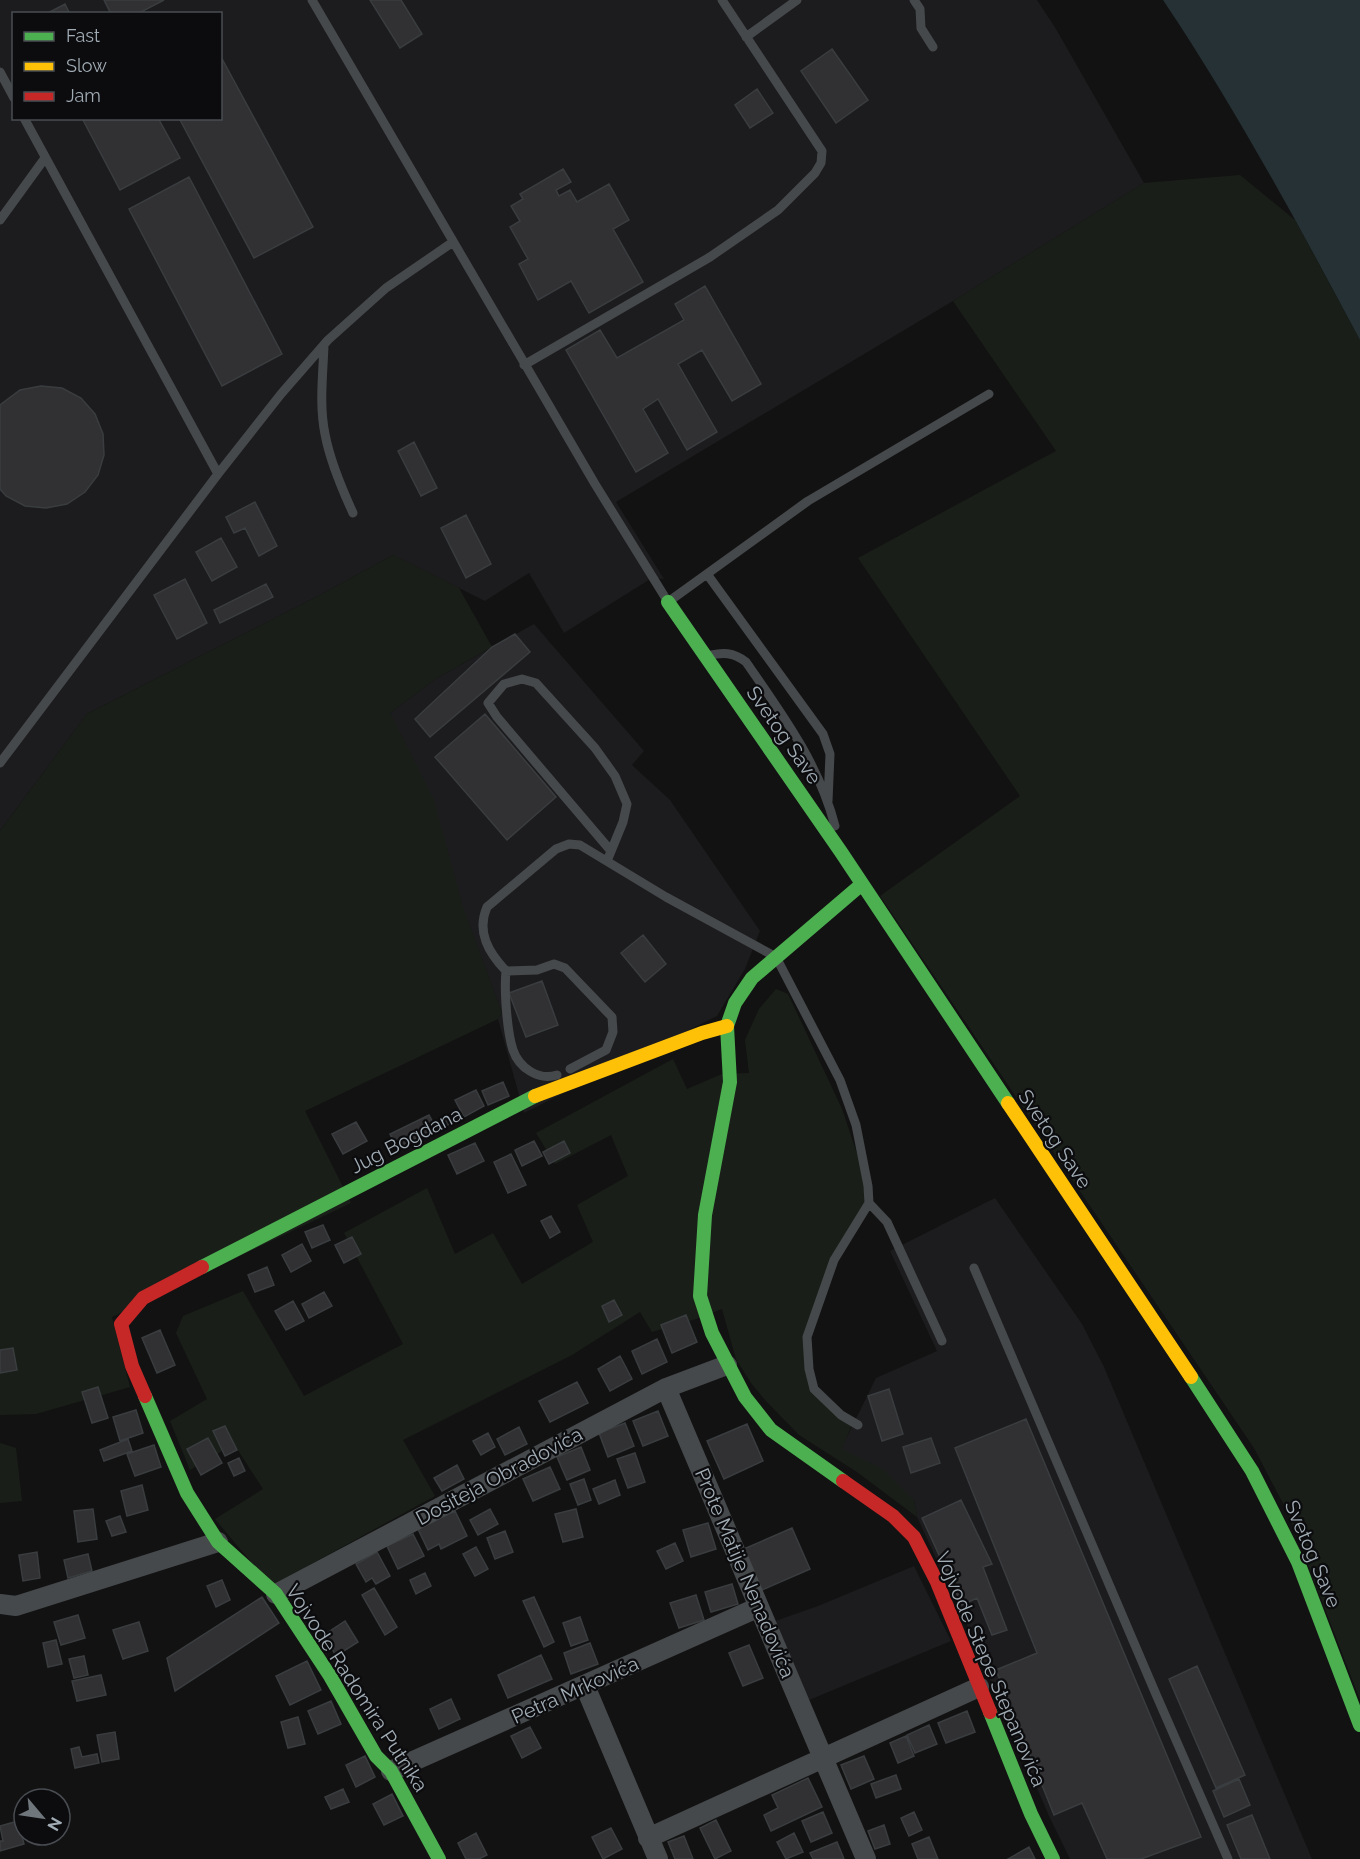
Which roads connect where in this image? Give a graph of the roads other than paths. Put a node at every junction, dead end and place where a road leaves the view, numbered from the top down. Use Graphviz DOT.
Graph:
graph roads {
  1 [pos="312,0"];
  2 [pos="722,0"];
  3 [pos="797,0"];
  4 [pos="914,0"];
  5 [pos="746,37"];
  6 [pos="933,47"];
  7 [pos="0,72"];
  8 [pos="12,94"];
  9 [pos="25,120"];
  10 [pos="45,158"];
  11 [pos="0,220"];
  12 [pos="453,242"];
  13 [pos="324,345"];
  14 [pos="524,365"];
  15 [pos="989,394"];
  16 [pos="218,474"];
  17 [pos="353,513"];
  18 [pos="707,574"];
  19 [pos="668,602"];
  20 [pos="705,656"];
  21 [pos="0,763"];
  22 [pos="828,801"];
  23 [pos="611,850"];
  24 [pos="841,852"];
  25 [pos="607,861"];
  26 [pos="862,884"];
  27 [pos="776,957"];
  28 [pos="506,971"];
  29 [pos="727,1026"];
  30 [pos="869,1203"];
  31 [pos="974,1268"];
  32 [pos="121,1324"];
  33 [pos="942,1341"];
  34 [pos="727,1365"];
  35 [pos="666,1388"];
  36 [pos="858,1425"];
  37 [pos="218,1542"];
  38 [pos="276,1594"];
  39 [pos="0,1604"];
  40 [pos="759,1606"];
  41 [pos="585,1686"];
  42 [pos="979,1687"];
  43 [pos="1360,1725"];
  44 [pos="823,1758"];
  45 [pos="391,1771"];
  46 [pos="648,1838"];
  47 [pos="439,1859"];
  48 [pos="658,1859"];
  49 [pos="866,1859"];
  50 [pos="1053,1859"];
  51 [pos="1228,1859"];
  1 -- 12 [label="lane"];
  2 -- 5 [label="lane"];
  3 -- 5 [label="lane"];
  4 -- 6 [label="lane"];
  5 -- 14 [label="lane"];
  7 -- 8 [label="lane"];
  9 -- 10 [label="lane"];
  10 -- 11 [label="lane"];
  10 -- 16 [label="lane"];
  12 -- 13 [label="lane"];
  12 -- 14 [label="lane"];
  13 -- 16 [label="lane"];
  13 -- 17 [label="lane"];
  14 -- 19 [label="lane"];
  15 -- 18 [label="lane"];
  16 -- 21 [label="lane"];
  18 -- 19 [label="lane"];
  18 -- 22 [label="lane"];
  19 -- 20 [label="street, Svetog Save"];
  20 -- 22 [label="lane"];
  20 -- 24 [label="street, Svetog Save"];
  22 -- 24 [label="lane"];
  23 -- 23 [label="lane"];
  23 -- 25 [label="lane"];
  24 -- 26 [label="street, Svetog Save"];
  25 -- 27 [label="lane"];
  25 -- 28 [label="lane"];
  26 -- 27 [label="street, Vojvode Stepe Stepanovića"];
  26 -- 43 [label="street, Svetog Save"];
  27 -- 29 [label="street, Vojvode Stepe Stepanovića"];
  27 -- 30 [label="lane"];
  28 -- 28 [label="lane"];
  29 -- 32 [label="street, Jug Bogdana"];
  29 -- 34 [label="street, Vojvode Stepe Stepanovića"];
  30 -- 33 [label="lane"];
  30 -- 36 [label="lane"];
  31 -- 51 [label="lane"];
  32 -- 37 [label="street, Vojvode Radomira Putnika"];
  34 -- 35 [label="street, Dositeja Obradovića"];
  34 -- 42 [label="street, Vojvode Stepe Stepanovića"];
  35 -- 38 [label="street, Dositeja Obradovića"];
  35 -- 40 [label="street, Prote Matije Nenadovića"];
  37 -- 38 [label="street, Vojvode Radomira Putnika"];
  37 -- 39 [label="street"];
  38 -- 45 [label="street, Vojvode Radomira Putnika"];
  40 -- 41 [label="street, Petra Mrkovića"];
  40 -- 44 [label="street, Prote Matije Nenadovića"];
  41 -- 45 [label="street, Petra Mrkovića"];
  41 -- 46 [label="street"];
  42 -- 44 [label="street"];
  42 -- 50 [label="street, Vojvode Stepe Stepanovića"];
  44 -- 46 [label="street"];
  44 -- 49 [label="street, Prote Matije Nenadovića"];
  45 -- 47 [label="street, Vojvode Radomira Putnika"];
  46 -- 48 [label="street"];
}
